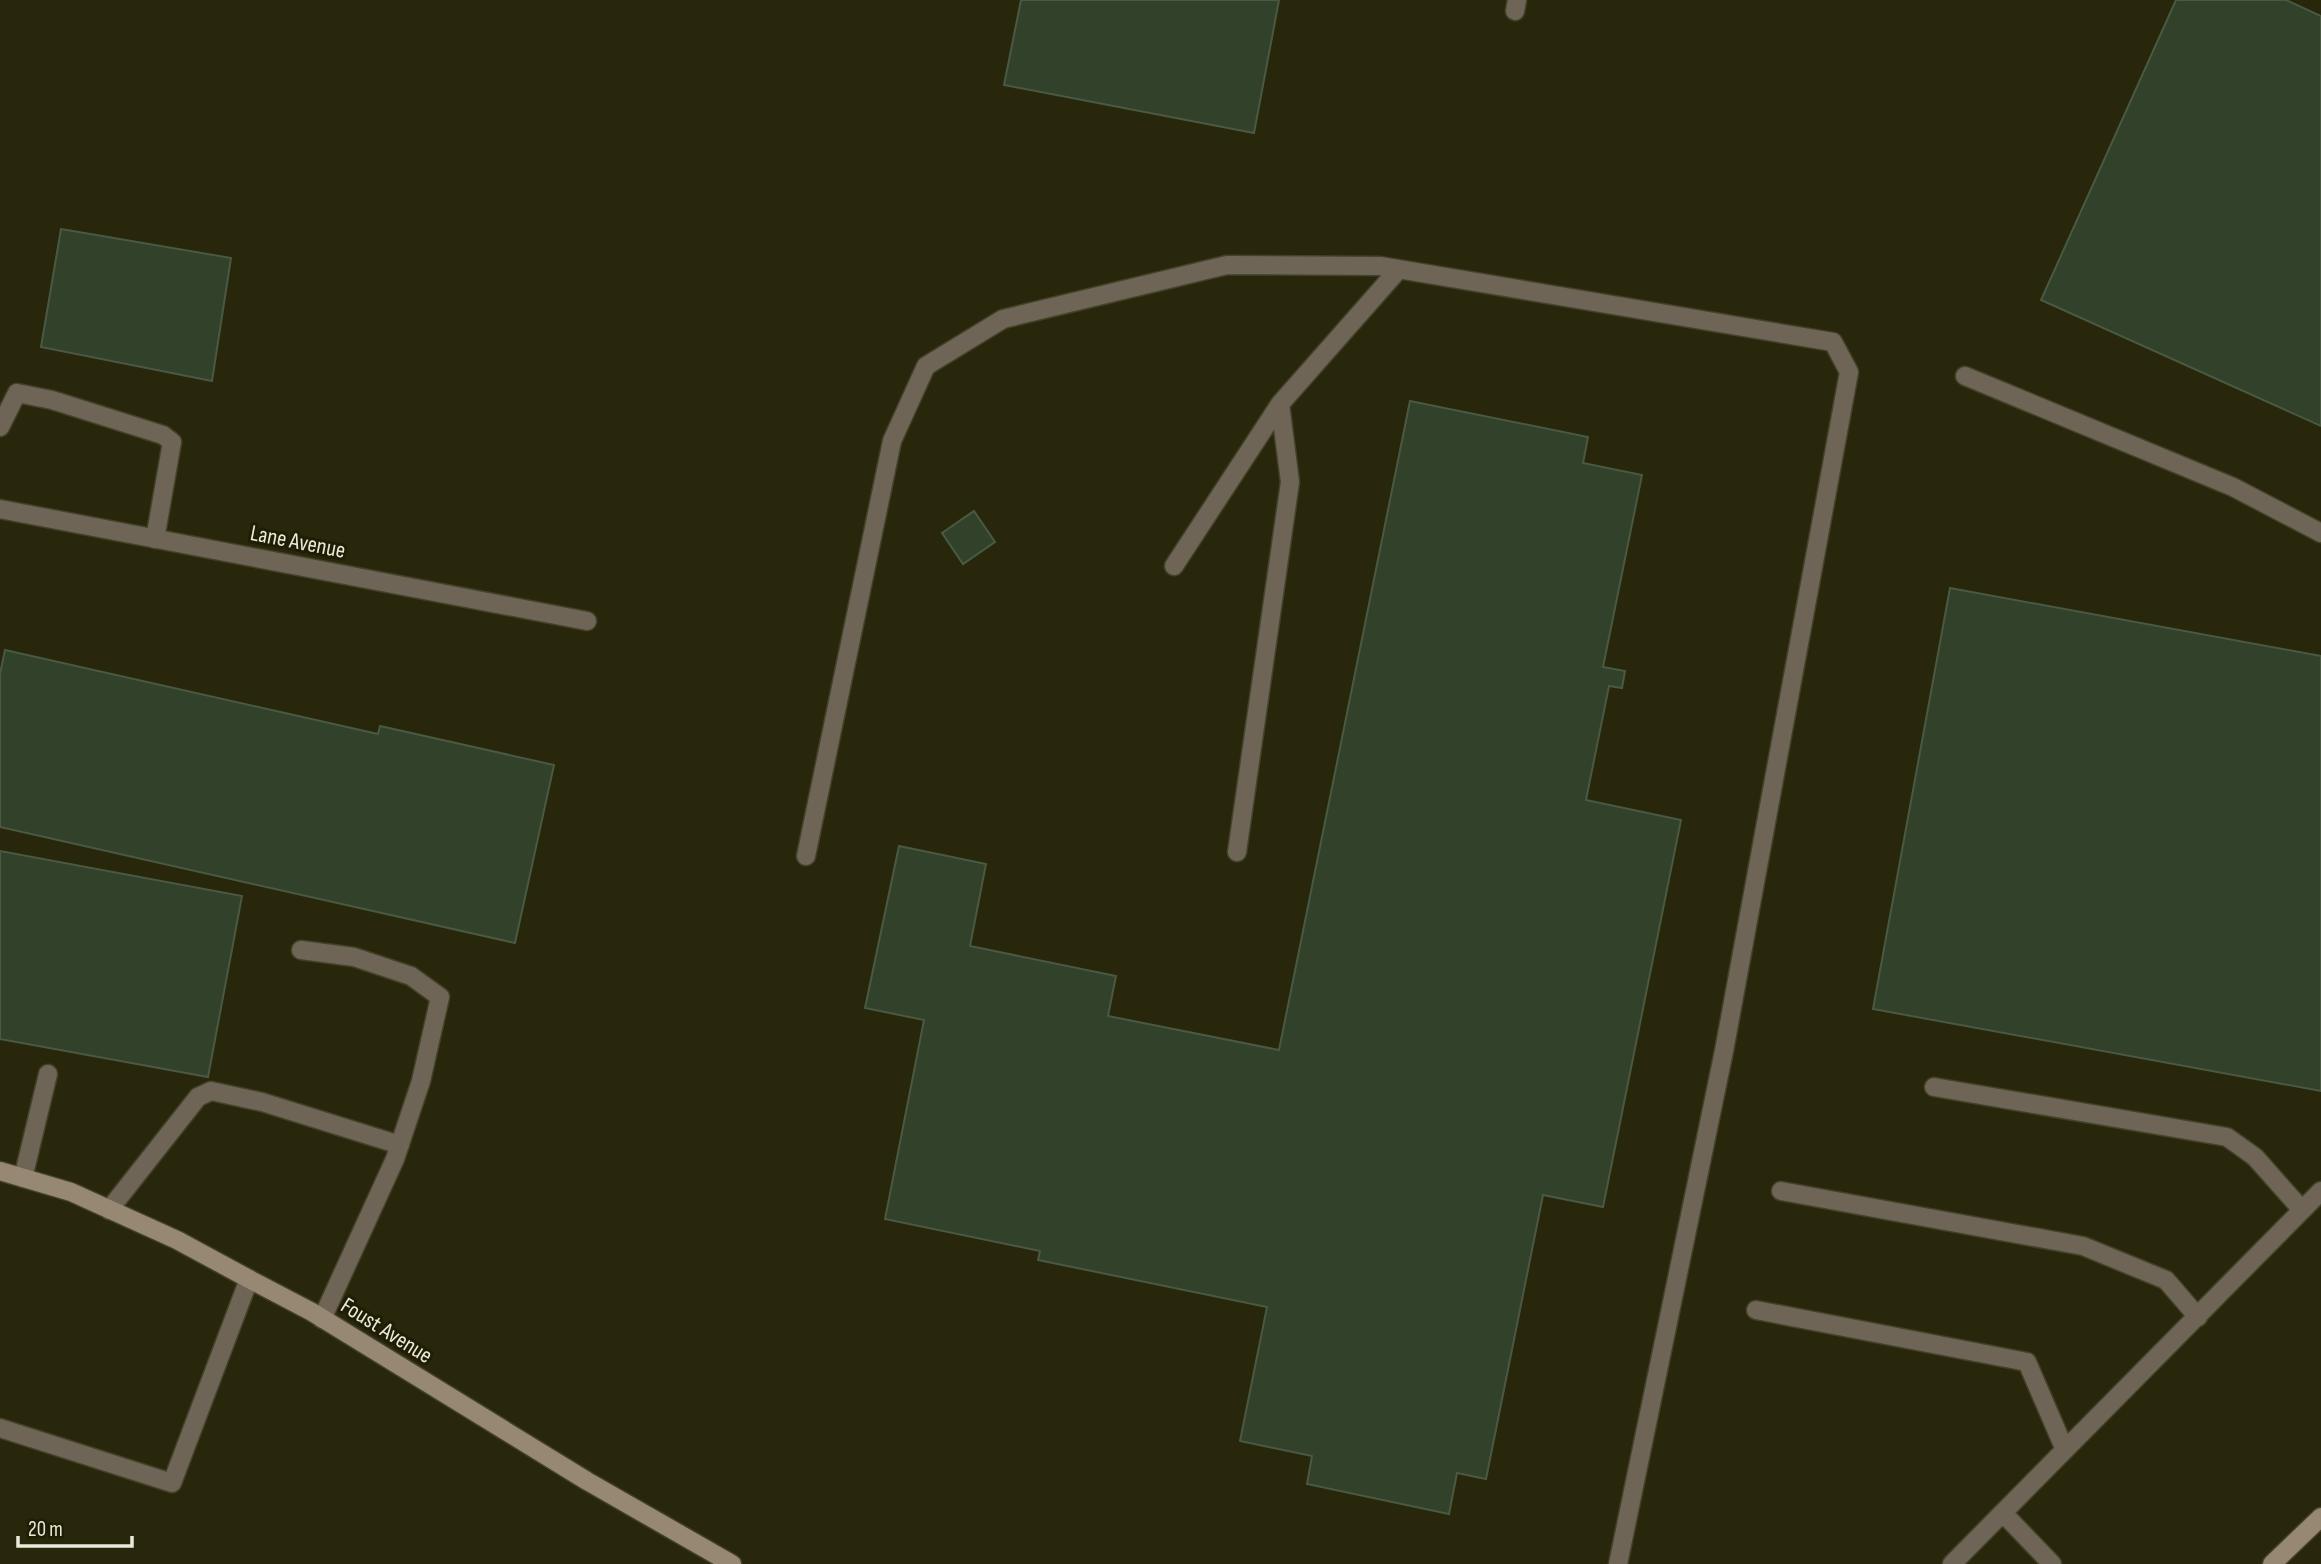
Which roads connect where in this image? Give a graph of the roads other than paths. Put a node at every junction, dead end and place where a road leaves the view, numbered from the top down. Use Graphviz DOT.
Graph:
graph roads {
  1 [pos="1399,269"];
  2 [pos="1965,376"];
  3 [pos="1280,404"];
  4 [pos="0,427"];
  5 [pos="0,509"];
  6 [pos="2321,533"];
  7 [pos="155,539"];
  8 [pos="1174,566"];
  9 [pos="587,621"];
  10 [pos="1237,852"];
  11 [pos="806,856"];
  12 [pos="301,950"];
  13 [pos="48,1073"];
  14 [pos="1934,1087"];
  15 [pos="400,1145"];
  16 [pos="0,1171"];
  17 [pos="23,1178"];
  18 [pos="1781,1191"];
  19 [pos="2321,1191"];
  20 [pos="109,1210"];
  21 [pos="2302,1210"];
  22 [pos="249,1279"];
  23 [pos="1756,1310"];
  24 [pos="2198,1317"];
  25 [pos="322,1319"];
  26 [pos="0,1428"];
  27 [pos="2065,1450"];
  28 [pos="2003,1513"];
  29 [pos="2321,1517"];
  30 [pos="732,1564"];
  31 [pos="1618,1564"];
  32 [pos="1952,1564"];
  33 [pos="2052,1564"];
  34 [pos="2272,1564"];
  1 -- 3 [label="street"];
  1 -- 11 [label="street"];
  1 -- 31 [label="street"];
  2 -- 6 [label="street"];
  3 -- 8 [label="street"];
  3 -- 10 [label="street"];
  4 -- 7 [label="street"];
  5 -- 7 [label="street, Lane Avenue"];
  7 -- 9 [label="street, Lane Avenue"];
  12 -- 15 [label="street"];
  13 -- 17 [label="street"];
  14 -- 21 [label="street"];
  15 -- 20 [label="street"];
  15 -- 25 [label="street"];
  16 -- 17 [label="street, Foust Avenue"];
  17 -- 20 [label="street, Foust Avenue"];
  18 -- 24 [label="street"];
  19 -- 21 [label="street"];
  20 -- 22 [label="street, Foust Avenue"];
  21 -- 24 [label="street"];
  22 -- 25 [label="street, Foust Avenue"];
  22 -- 26 [label="street"];
  23 -- 27 [label="street"];
  24 -- 27 [label="street"];
  25 -- 30 [label="street, Foust Avenue"];
  27 -- 28 [label="street"];
  28 -- 32 [label="street"];
  28 -- 33 [label="street"];
  29 -- 34 [label="street"];
}
